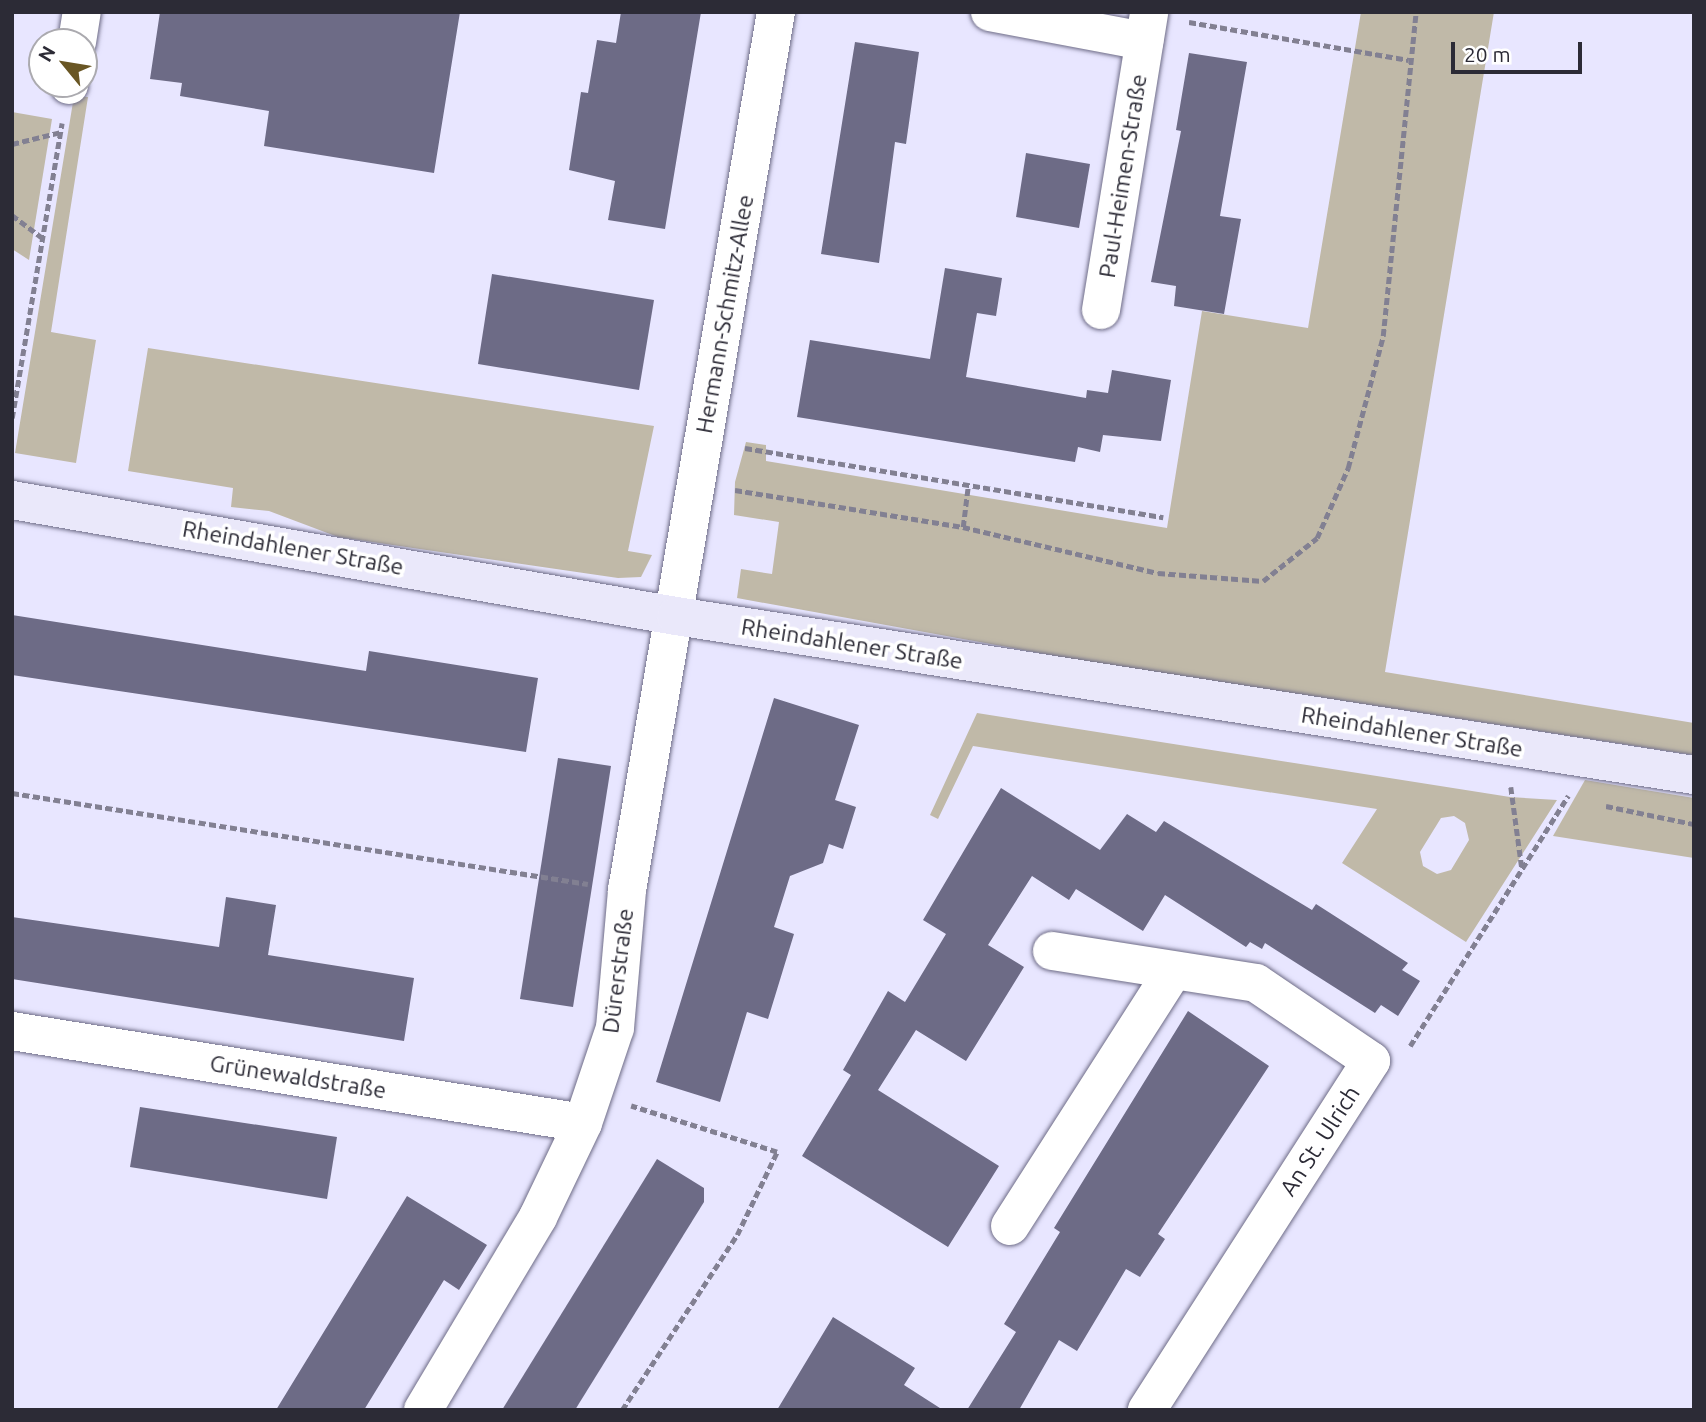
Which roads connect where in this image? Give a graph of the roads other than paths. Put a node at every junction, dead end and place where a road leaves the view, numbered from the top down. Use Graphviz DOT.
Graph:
graph roads {
  1 [pos="776,12"];
  2 [pos="990,12"];
  3 [pos="1147,23"];
  4 [pos="1101,310"];
  5 [pos="12,500"];
  6 [pos="676,616"];
  7 [pos="1694,775"];
  8 [pos="1052,951"];
  9 [pos="1172,973"];
  10 [pos="12,1031"];
  11 [pos="583,1123"];
  12 [pos="1010,1226"];
  13 [pos="423,1410"];
  14 [pos="1147,1410"];
  1 -- 6 [label="street, Hermann-Schmitz-Allee"];
  2 -- 3 [label="street, Paul-Heimen-Straße"];
  3 -- 4 [label="street, Paul-Heimen-Straße"];
  5 -- 6 [label="main road, Rheindahlener Straße"];
  6 -- 7 [label="main road, Rheindahlener Straße"];
  6 -- 11 [label="street, Dürerstraße"];
  8 -- 9 [label="street, An St. Ulrich"];
  9 -- 12 [label="street"];
  9 -- 14 [label="street, An St. Ulrich"];
  10 -- 11 [label="street, Grünewaldstraße"];
  11 -- 13 [label="street, Dürerstraße"];
}
